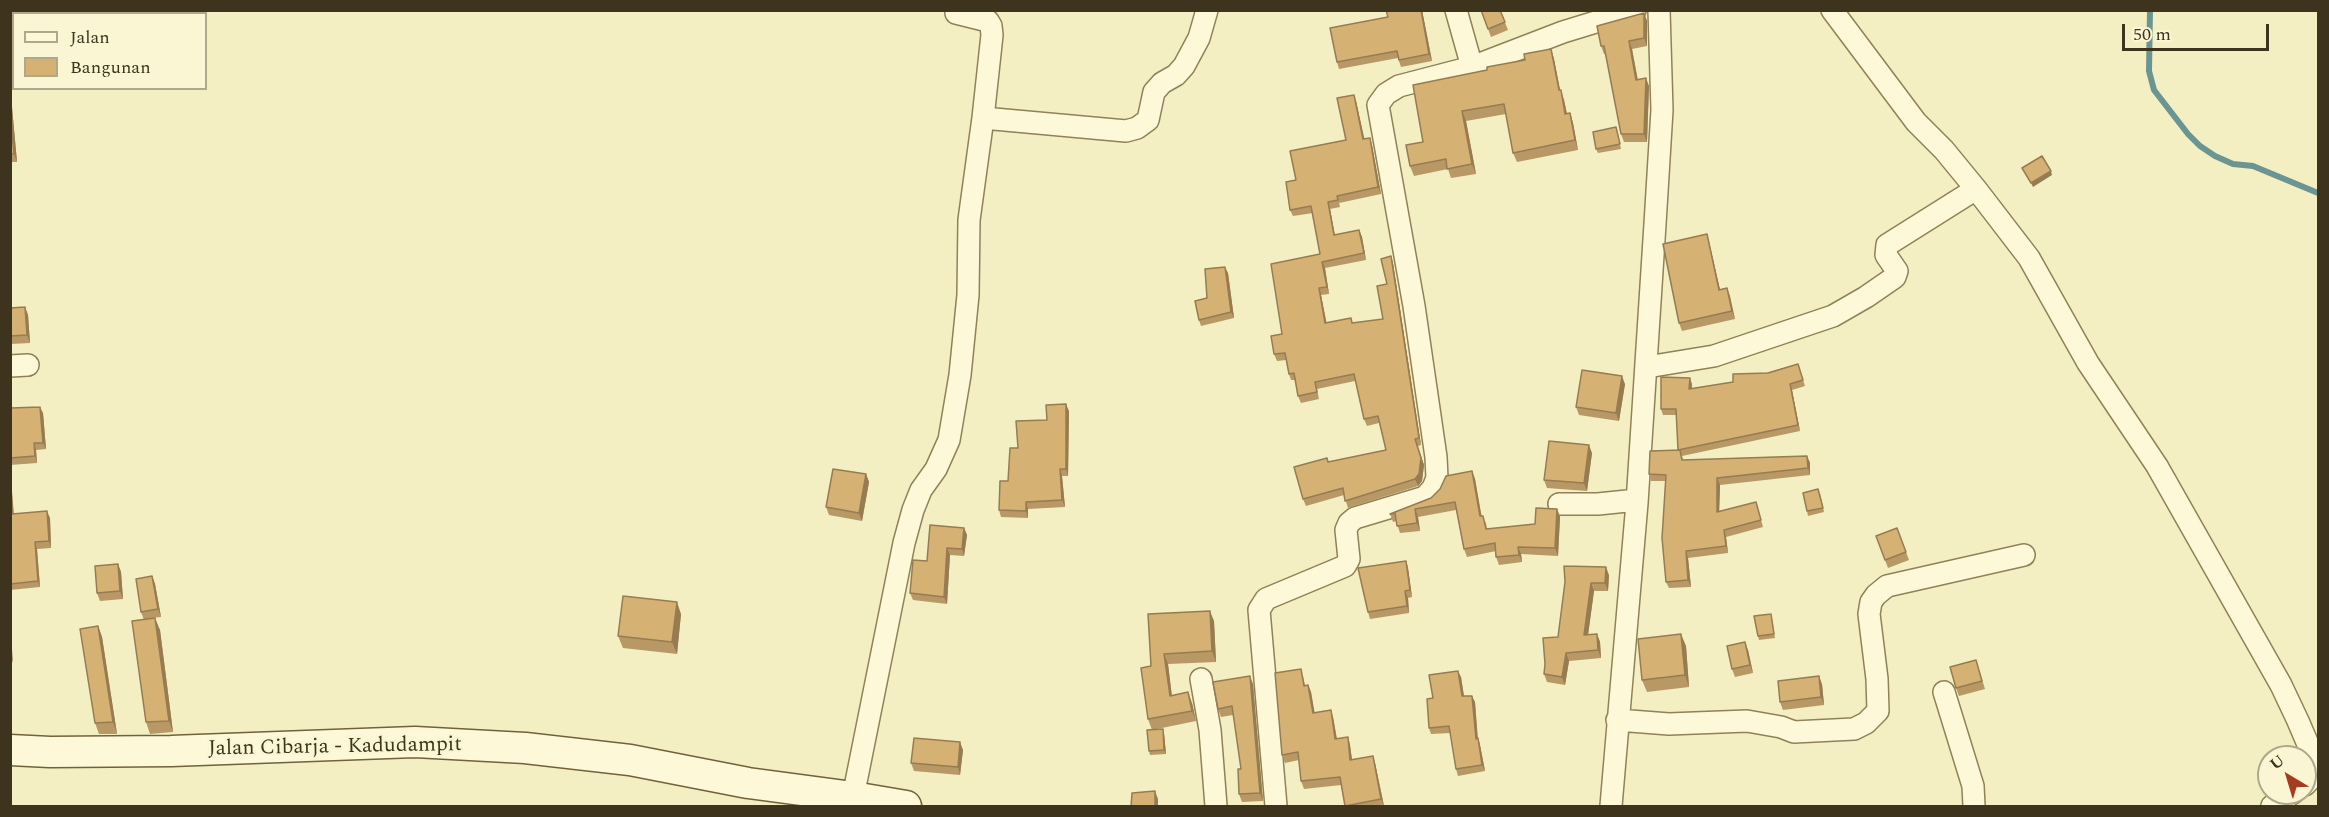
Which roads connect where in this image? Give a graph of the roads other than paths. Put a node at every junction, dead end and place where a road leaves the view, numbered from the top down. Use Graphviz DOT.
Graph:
graph roads {
  1 [pos="1207,10"];
  2 [pos="1456,10"];
  3 [pos="1635,10"];
  4 [pos="1659,10"];
  5 [pos="1832,10"];
  6 [pos="956,14"];
  7 [pos="1472,67"];
  8 [pos="982,118"];
  9 [pos="1976,189"];
  10 [pos="1647,367"];
  11 [pos="1637,500"];
  12 [pos="1559,504"];
  13 [pos="2024,555"];
  14 [pos="1201,679"];
  15 [pos="1944,692"];
  16 [pos="1617,720"];
  17 [pos="2308,745"];
  18 [pos="10,750"];
  19 [pos="853,797"];
  20 [pos="906,807"];
  21 [pos="1216,807"];
  22 [pos="1276,807"];
  23 [pos="1611,807"];
  24 [pos="1974,807"];
  1 -- 8 [label="street"];
  2 -- 7 [label="street"];
  3 -- 7 [label="street"];
  4 -- 10 [label="street"];
  5 -- 9 [label="street"];
  6 -- 8 [label="street"];
  7 -- 22 [label="street"];
  8 -- 19 [label="street"];
  9 -- 10 [label="street"];
  9 -- 17 [label="street"];
  10 -- 11 [label="street"];
  11 -- 12 [label="street"];
  11 -- 16 [label="street"];
  13 -- 16 [label="street"];
  14 -- 21 [label="street"];
  15 -- 24 [label="street"];
  16 -- 23 [label="street"];
  18 -- 19 [label="street, Jalan Cibarja - Kadudampit"];
  19 -- 20 [label="street, Jalan Cibarja - Kadudampit"];
}
